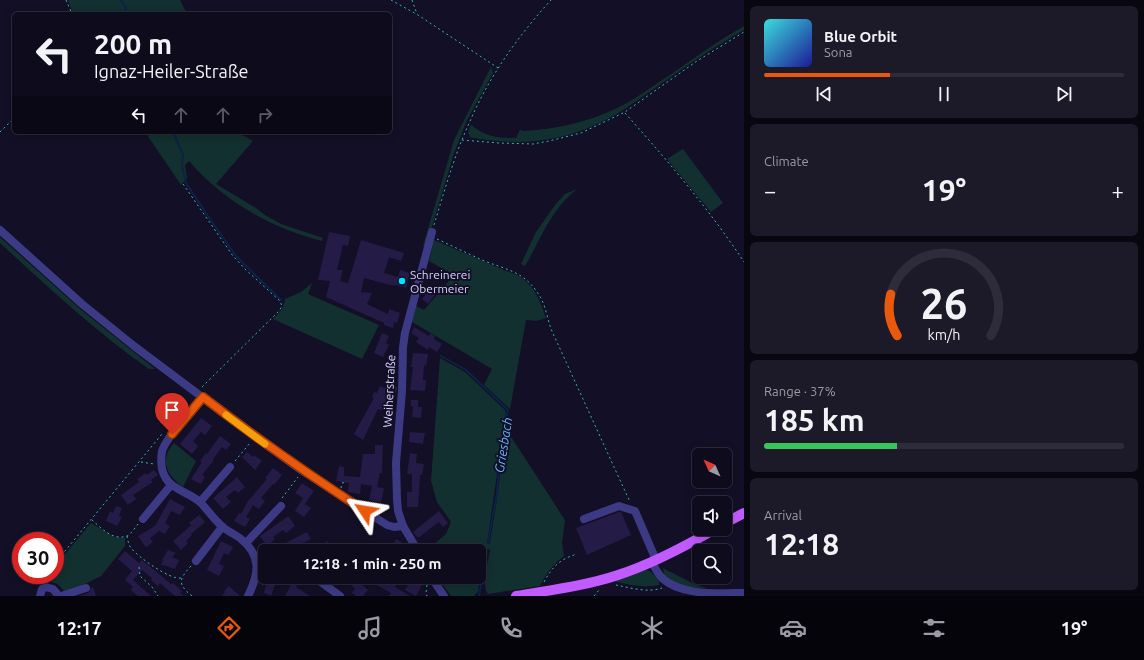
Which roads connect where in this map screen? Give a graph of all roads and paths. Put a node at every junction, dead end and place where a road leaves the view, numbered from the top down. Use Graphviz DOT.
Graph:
graph roads {
  1 [pos="66,0"];
  2 [pos="391,0"];
  3 [pos="412,0"];
  4 [pos="550,0"];
  5 [pos="71,12"];
  6 [pos="418,15"];
  7 [pos="744,32"];
  8 [pos="498,68"];
  9 [pos="625,112"];
  10 [pos="12,120"];
  11 [pos="0,132"];
  12 [pos="462,140"];
  13 [pos="183,184"];
  14 [pos="0,230"];
  15 [pos="432,234"];
  16 [pos="744,262"];
  17 [pos="206,384"];
  18 [pos="203,397"];
  19 [pos="163,433"];
  20 [pos="250,443"];
  21 [pos="140,462"];
  22 [pos="162,466"];
  23 [pos="230,467"];
  24 [pos="298,476"];
  25 [pos="171,485"];
  26 [pos="200,502"];
  27 [pos="281,506"];
  28 [pos="635,511"];
  29 [pos="744,512"];
  30 [pos="143,519"];
  31 [pos="584,519"];
  32 [pos="732,519"];
  33 [pos="92,520"];
  34 [pos="403,526"];
  35 [pos="222,527"];
  36 [pos="127,536"];
  37 [pos="702,536"];
  38 [pos="246,543"];
  39 [pos="414,544"];
  40 [pos="64,553"];
  41 [pos="577,554"];
  42 [pos="658,560"];
  43 [pos="196,561"];
  44 [pos="139,568"];
  45 [pos="181,578"];
  46 [pos="324,584"];
  47 [pos="428,584"];
  48 [pos="434,584"];
  49 [pos="669,584"];
  50 [pos="612,585"];
  51 [pos="542,586"];
  52 [pos="86,588"];
  53 [pos="744,593"];
  54 [pos="40,596"];
  55 [pos="60,596"];
  56 [pos="158,596"];
  57 [pos="192,596"];
  58 [pos="248,596"];
  59 [pos="340,596"];
  60 [pos="427,596"];
  61 [pos="444,596"];
  62 [pos="521,596"];
  1 -- 5 [label="path"];
  2 -- 6 [label="path"];
  3 -- 6 [label="path"];
  4 -- 8 [label="path"];
  6 -- 8 [label="path"];
  7 -- 9 [label="path"];
  8 -- 12 [label="path"];
  9 -- 12 [label="path"];
  9 -- 16 [label="path"];
  10 -- 11 [label="path"];
  12 -- 15 [label="path"];
  13 -- 17 [label="path"];
  14 -- 18 [label="street"];
  15 -- 28 [label="path"];
  15 -- 34 [label="street, Weiherstraße"];
  18 -- 22 [label="street"];
  18 -- 34 [label="street"];
  19 -- 21 [label="path"];
  20 -- 23 [label="path"];
  21 -- 22 [label="path"];
  21 -- 33 [label="path"];
  22 -- 25 [label="street"];
  23 -- 26 [label="street"];
  24 -- 27 [label="path"];
  25 -- 26 [label="street"];
  25 -- 30 [label="street"];
  26 -- 35 [label="street"];
  27 -- 38 [label="street"];
  28 -- 31 [label="street"];
  28 -- 42 [label="street"];
  29 -- 32 [label="main road"];
  30 -- 36 [label="path"];
  33 -- 36 [label="path"];
  33 -- 40 [label="path"];
  34 -- 39 [label="street, Weiherstraße"];
  35 -- 38 [label="street"];
  35 -- 43 [label="street"];
  36 -- 45 [label="path"];
  37 -- 42 [label="main road"];
  38 -- 58 [label="street"];
  41 -- 51 [label="path"];
  42 -- 49 [label="street"];
  42 -- 62 [label="main road"];
  43 -- 45 [label="path"];
  44 -- 56 [label="path"];
  45 -- 57 [label="path"];
  46 -- 59 [label="street"];
  47 -- 60 [label="path"];
  48 -- 61 [label="street"];
  49 -- 50 [label="path"];
  49 -- 53 [label="street"];
  52 -- 55 [label="street"];
  54 -- 55 [label="street"];
}
